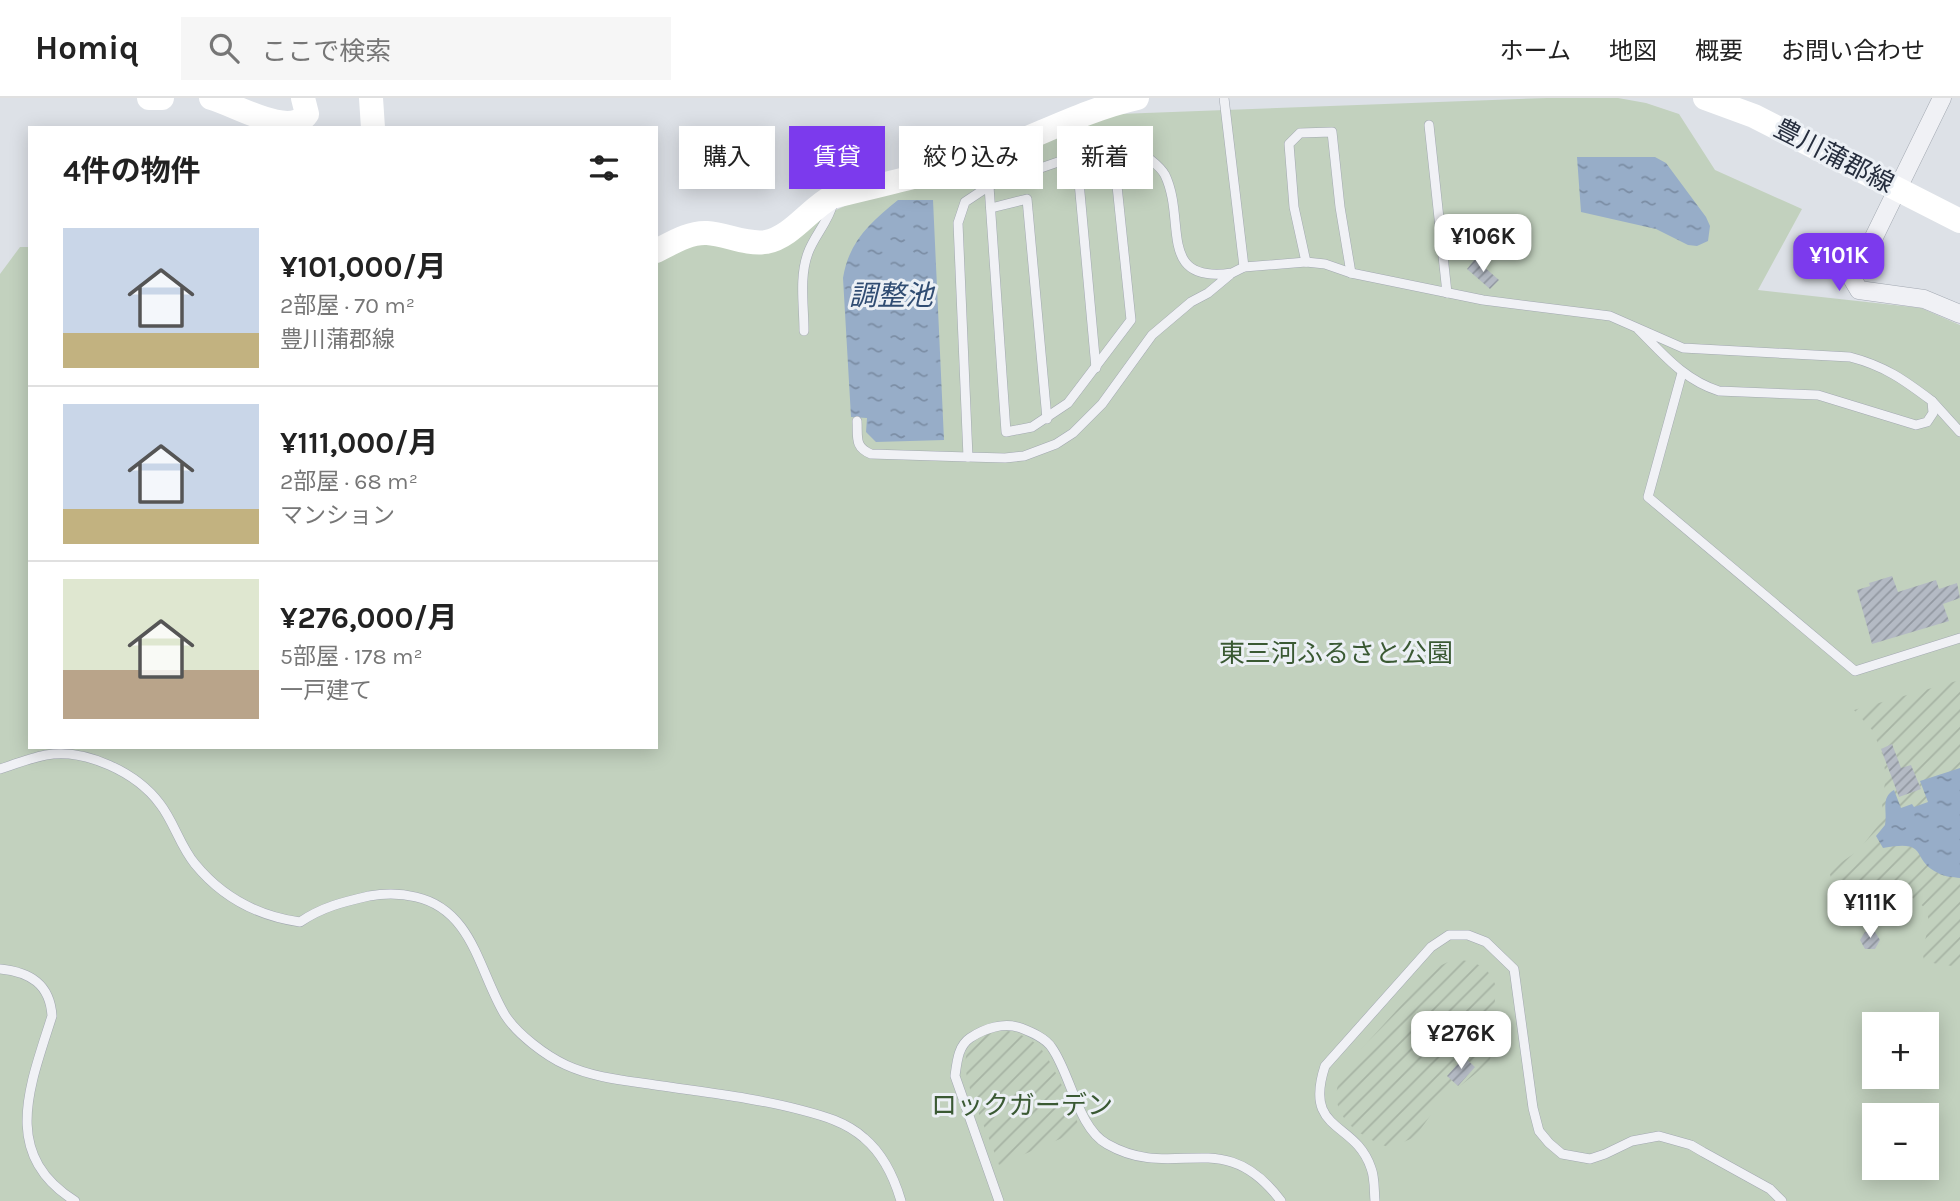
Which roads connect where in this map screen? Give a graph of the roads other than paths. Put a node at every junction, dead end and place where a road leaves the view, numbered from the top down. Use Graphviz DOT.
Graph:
graph roads {
  1 [pos="149,98"];
  2 [pos="162,98"];
  3 [pos="211,98"];
  4 [pos="303,98"];
  5 [pos="372,98"];
  6 [pos="1137,98"];
  7 [pos="1224,98"];
  8 [pos="1705,98"];
  9 [pos="1942,98"];
  10 [pos="1429,125"];
  11 [pos="373,126"];
  12 [pos="1153,163"];
  13 [pos="1897,188"];
  14 [pos="984,189"];
  15 [pos="989,189"];
  16 [pos="1080,189"];
  17 [pos="1117,189"];
  18 [pos="832,197"];
  19 [pos="991,208"];
  20 [pos="1960,221"];
  21 [pos="658,250"];
  22 [pos="1306,262"];
  23 [pos="1244,267"];
  24 [pos="1232,273"];
  25 [pos="1351,273"];
  26 [pos="1447,293"];
  27 [pos="1960,314"];
  28 [pos="1638,329"];
  29 [pos="804,331"];
  30 [pos="1096,368"];
  31 [pos="1682,373"];
  32 [pos="1932,401"];
  33 [pos="1047,419"];
  34 [pos="857,421"];
  35 [pos="1960,432"];
  36 [pos="968,457"];
  37 [pos="1960,638"];
  38 [pos="0,769"];
  39 [pos="0,969"];
  40 [pos="75,1201"];
  41 [pos="901,1201"];
  42 [pos="999,1201"];
  43 [pos="1281,1201"];
  44 [pos="1375,1201"];
  45 [pos="1782,1201"];
  1 -- 2 [label="main road"];
  3 -- 4 [label="main road"];
  5 -- 11 [label="main road"];
  6 -- 18 [label="main road"];
  7 -- 23 [label="lane"];
  8 -- 13 [label="main road, 豊川蒲郡線"];
  9 -- 13 [label="street"];
  10 -- 26 [label="lane"];
  12 -- 24 [label="lane"];
  13 -- 20 [label="main road, 豊川蒲郡線"];
  13 -- 27 [label="street"];
  14 -- 36 [label="lane"];
  15 -- 19 [label="lane"];
  16 -- 30 [label="lane"];
  17 -- 30 [label="lane"];
  18 -- 21 [label="main road"];
  18 -- 29 [label="lane"];
  19 -- 33 [label="lane"];
  19 -- 33 [label="lane"];
  22 -- 23 [label="lane"];
  22 -- 25 [label="lane"];
  22 -- 25 [label="lane"];
  23 -- 24 [label="lane"];
  24 -- 36 [label="lane"];
  25 -- 26 [label="lane"];
  26 -- 28 [label="lane"];
  28 -- 31 [label="lane"];
  28 -- 32 [label="lane"];
  30 -- 33 [label="lane"];
  31 -- 32 [label="lane"];
  31 -- 37 [label="lane"];
  32 -- 35 [label="lane"];
  34 -- 36 [label="lane"];
  38 -- 41 [label="lane"];
  39 -- 40 [label="lane"];
  42 -- 43 [label="lane"];
  44 -- 45 [label="lane"];
}
